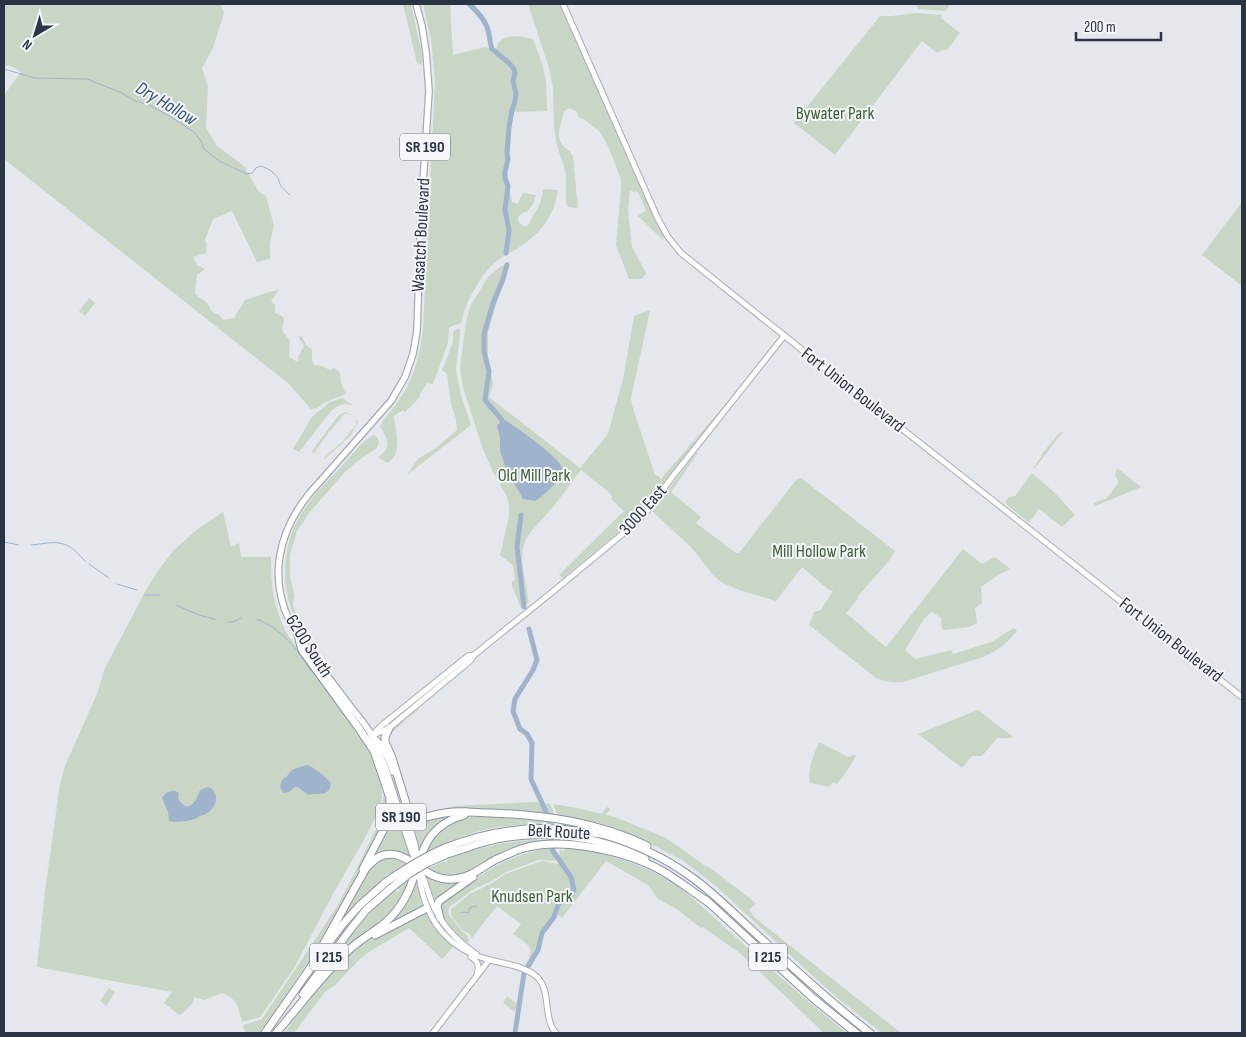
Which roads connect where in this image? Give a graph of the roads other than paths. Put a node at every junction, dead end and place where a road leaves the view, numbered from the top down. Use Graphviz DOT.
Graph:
graph roads {
  1 [pos="416,4"];
  2 [pos="563,4"];
  3 [pos="784,336"];
  4 [pos="371,425"];
  5 [pos="298,635"];
  6 [pos="474,655"];
  7 [pos="1242,697"];
  8 [pos="389,728"];
  9 [pos="372,736"];
  10 [pos="386,753"];
  11 [pos="394,793"];
  12 [pos="466,812"];
  13 [pos="430,816"];
  14 [pos="408,822"];
  15 [pos="386,825"];
  16 [pos="570,833"];
  17 [pos="496,860"];
  18 [pos="418,865"];
  19 [pos="690,876"];
  20 [pos="388,886"];
  21 [pos="353,890"];
  22 [pos="708,902"];
  23 [pos="430,906"];
  24 [pos="440,918"];
  25 [pos="353,946"];
  26 [pos="463,950"];
  27 [pos="487,960"];
  28 [pos="308,972"];
  29 [pos="477,976"];
  30 [pos="265,1033"];
  31 [pos="277,1033"];
  32 [pos="433,1033"];
  33 [pos="556,1033"];
  34 [pos="856,1033"];
  35 [pos="870,1033"];
  1 -- 4 [label="main road, Wasatch Boulevard / SR 190"];
  2 -- 3 [label="main road, Fort Union Boulevard"];
  3 -- 6 [label="main road, 3000 East"];
  3 -- 7 [label="main road, Fort Union Boulevard"];
  4 -- 5 [label="main road, 6200 South / SR 190"];
  5 -- 9 [label="main road, 6200 South / SR 190"];
  5 -- 15 [label="highway"];
  6 -- 8 [label="main road, 3000 East"];
  6 -- 9 [label="main road, 3000 East"];
  8 -- 9 [label="main road, 3000 East"];
  8 -- 10 [label="main road"];
  8 -- 13 [label="highway"];
  9 -- 10 [label="main road, 6200 South / SR 190"];
  9 -- 11 [label="main road, 6200 South / SR 190"];
  10 -- 14 [label="main road, 6200 South / SR 190"];
  11 -- 15 [label="highway"];
  11 -- 18 [label="main road, 6200 South / SR 190"];
  12 -- 13 [label="highway"];
  12 -- 18 [label="highway"];
  12 -- 19 [label="highway"];
  13 -- 14 [label="highway"];
  14 -- 18 [label="main road, 6200 South / SR 190"];
  15 -- 21 [label="highway"];
  16 -- 19 [label="highway, Belt Route / I 215"];
  16 -- 20 [label="highway, Belt Route / I 215, bridge"];
  16 -- 22 [label="highway, Belt Route / I 215"];
  17 -- 18 [label="highway"];
  17 -- 22 [label="highway"];
  17 -- 24 [label="highway"];
  18 -- 21 [label="highway"];
  18 -- 23 [label="main road, 6200 South / SR 190"];
  18 -- 25 [label="highway"];
  19 -- 35 [label="highway, Belt Route / I 215"];
  20 -- 28 [label="highway, Belt Route / I 215"];
  20 -- 31 [label="highway, Belt Route / I 215"];
  21 -- 28 [label="highway"];
  22 -- 34 [label="highway, Belt Route / I 215"];
  23 -- 24 [label="main road, 6200 South"];
  23 -- 25 [label="highway"];
  23 -- 26 [label="main road, 6200 South"];
  24 -- 27 [label="main road, 6200 South"];
  25 -- 31 [label="highway"];
  26 -- 27 [label="main road, 6200 South"];
  26 -- 29 [label="main road"];
  27 -- 29 [label="main road"];
  27 -- 33 [label="main road"];
  28 -- 30 [label="highway, Belt Route / I 215"];
  29 -- 32 [label="main road"];
}
